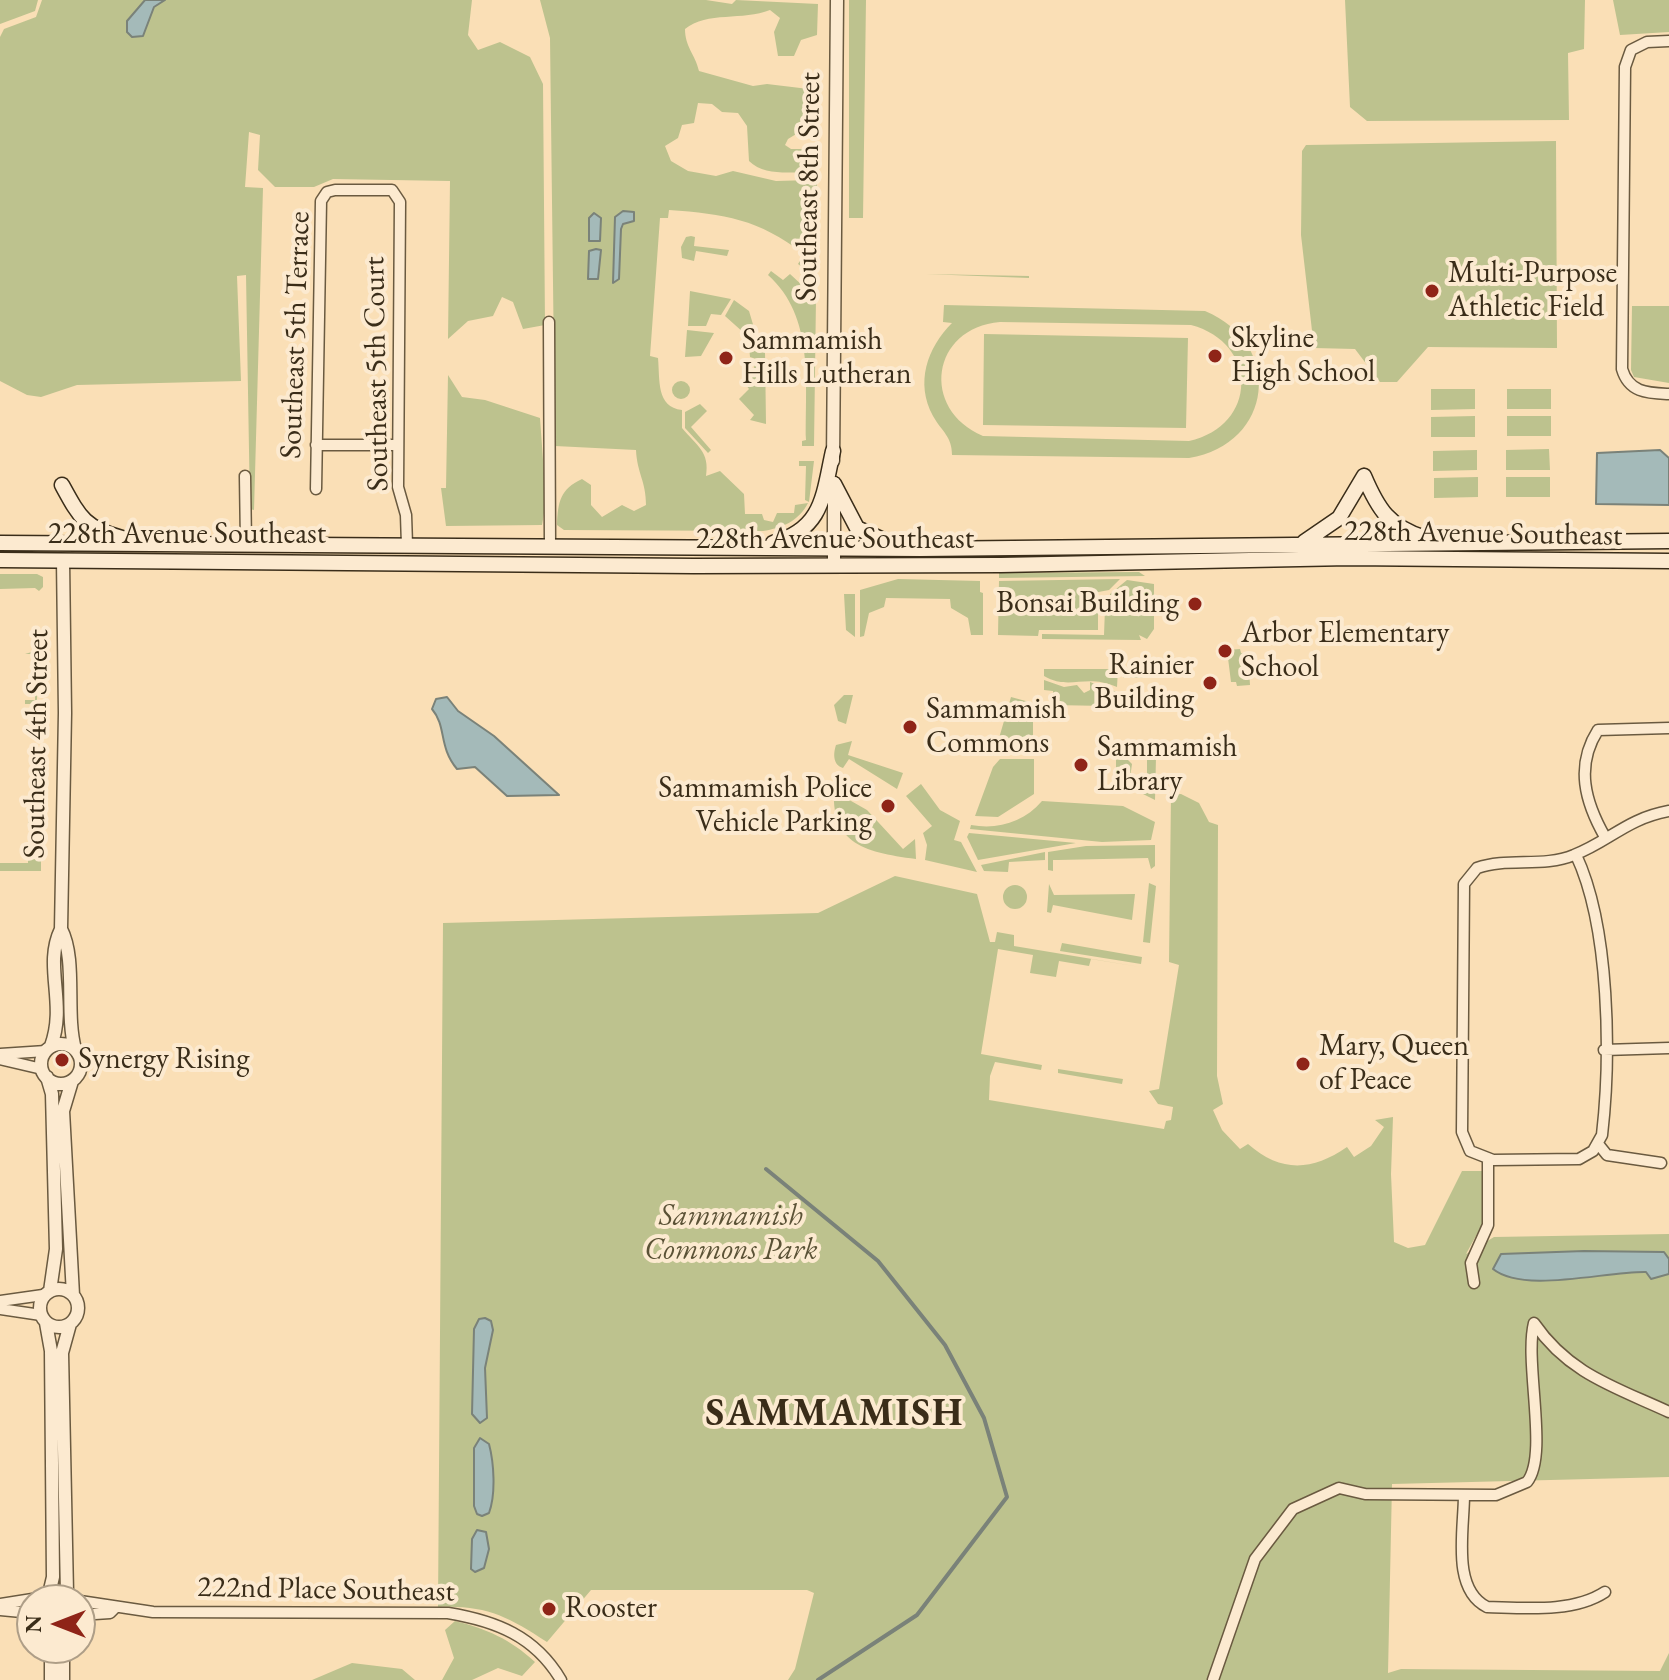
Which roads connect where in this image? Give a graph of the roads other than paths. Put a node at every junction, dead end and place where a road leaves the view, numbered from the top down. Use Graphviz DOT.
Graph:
graph roads {
  1 [pos="837,0"];
  2 [pos="1669,41"];
  3 [pos="335,190"];
  4 [pos="549,322"];
  5 [pos="1669,394"];
  6 [pos="316,445"];
  7 [pos="398,445"];
  8 [pos="833,451"];
  9 [pos="245,476"];
  10 [pos="834,484"];
  11 [pos="62,485"];
  12 [pos="316,489"];
  13 [pos="1669,541"];
  14 [pos="1304,542"];
  15 [pos="1438,542"];
  16 [pos="1617,542"];
  17 [pos="0,543"];
  18 [pos="166,543"];
  19 [pos="246,544"];
  20 [pos="407,545"];
  21 [pos="550,546"];
  22 [pos="754,548"];
  23 [pos="834,548"];
  24 [pos="920,549"];
  25 [pos="1669,550"];
  26 [pos="0,560"];
  27 [pos="63,560"];
  28 [pos="1669,561"];
  29 [pos="834,566"];
  30 [pos="1669,728"];
  31 [pos="1669,811"];
  32 [pos="1605,837"];
  33 [pos="1576,855"];
  34 [pos="61,929"];
  35 [pos="1669,1048"];
  36 [pos="48,1049"];
  37 [pos="75,1049"];
  38 [pos="1604,1050"];
  39 [pos="0,1056"];
  40 [pos="44,1073"];
  41 [pos="72,1081"];
  42 [pos="1596,1148"];
  43 [pos="1488,1159"];
  44 [pos="1661,1163"];
  45 [pos="1474,1283"];
  46 [pos="47,1293"];
  47 [pos="73,1295"];
  48 [pos="0,1301"];
  49 [pos="0,1309"];
  50 [pos="43,1319"];
  51 [pos="70,1324"];
  52 [pos="1669,1412"];
  53 [pos="1464,1495"];
  54 [pos="51,1584"];
  55 [pos="73,1584"];
  56 [pos="1605,1592"];
  57 [pos="96,1602"];
  58 [pos="114,1609"];
  59 [pos="96,1614"];
  60 [pos="561,1680"];
  61 [pos="1213,1680"];
  1 -- 8 [label="street, Southeast 8th Street"];
  2 -- 5 [label="street"];
  3 -- 6 [label="street, Southeast 5th Terrace"];
  3 -- 7 [label="street, Southeast 5th Court"];
  4 -- 21 [label="street"];
  6 -- 7 [label="street"];
  6 -- 12 [label="street, Southeast 5th Terrace"];
  7 -- 20 [label="street, Southeast 5th Court"];
  8 -- 10 [label="street, Southeast 8th Street"];
  8 -- 22 [label="main road"];
  9 -- 19 [label="street"];
  10 -- 23 [label="street, Southeast 8th Street"];
  10 -- 24 [label="main road"];
  11 -- 18 [label="main road"];
  13 -- 16 [label="main road, 228th Avenue Southeast"];
  14 -- 15 [label="main road, 228th Avenue Southeast"];
  14 -- 15 [label="main road"];
  14 -- 24 [label="main road, 228th Avenue Southeast"];
  15 -- 16 [label="main road, 228th Avenue Southeast"];
  16 -- 25 [label="main road"];
  17 -- 18 [label="main road, 228th Avenue Southeast"];
  18 -- 19 [label="main road, 228th Avenue Southeast"];
  19 -- 20 [label="main road, 228th Avenue Southeast"];
  20 -- 21 [label="main road, 228th Avenue Southeast"];
  21 -- 22 [label="main road, 228th Avenue Southeast"];
  22 -- 23 [label="main road, 228th Avenue Southeast"];
  23 -- 24 [label="main road, 228th Avenue Southeast"];
  23 -- 29 [label="street, Southeast 8th Street"];
  26 -- 27 [label="main road, 228th Avenue Southeast"];
  27 -- 29 [label="main road, 228th Avenue Southeast"];
  27 -- 34 [label="street, Southeast 4th Street"];
  28 -- 29 [label="main road, 228th Avenue Southeast"];
  30 -- 32 [label="street"];
  31 -- 32 [label="street"];
  32 -- 33 [label="street"];
  33 -- 38 [label="street"];
  33 -- 43 [label="street"];
  34 -- 36 [label="street, Southeast 4th Street"];
  34 -- 37 [label="street, Southeast 4th Street"];
  35 -- 38 [label="street"];
  36 -- 37 [label="street"];
  36 -- 39 [label="street"];
  36 -- 40 [label="street"];
  37 -- 41 [label="street"];
  38 -- 42 [label="street"];
  39 -- 40 [label="street"];
  40 -- 41 [label="street"];
  40 -- 46 [label="street"];
  41 -- 47 [label="street"];
  42 -- 43 [label="street"];
  42 -- 44 [label="street"];
  43 -- 45 [label="street"];
  46 -- 47 [label="street"];
  46 -- 48 [label="street"];
  46 -- 50 [label="street"];
  47 -- 51 [label="street"];
  49 -- 50 [label="street"];
  50 -- 51 [label="street"];
  50 -- 54 [label="street"];
  51 -- 55 [label="street"];
  52 -- 53 [label="street"];
  53 -- 56 [label="street"];
  53 -- 61 [label="street"];
  57 -- 58 [label="street, 222nd Place Southeast"];
  58 -- 59 [label="street, 222nd Place Southeast"];
  58 -- 60 [label="street, 222nd Place Southeast"];
}
